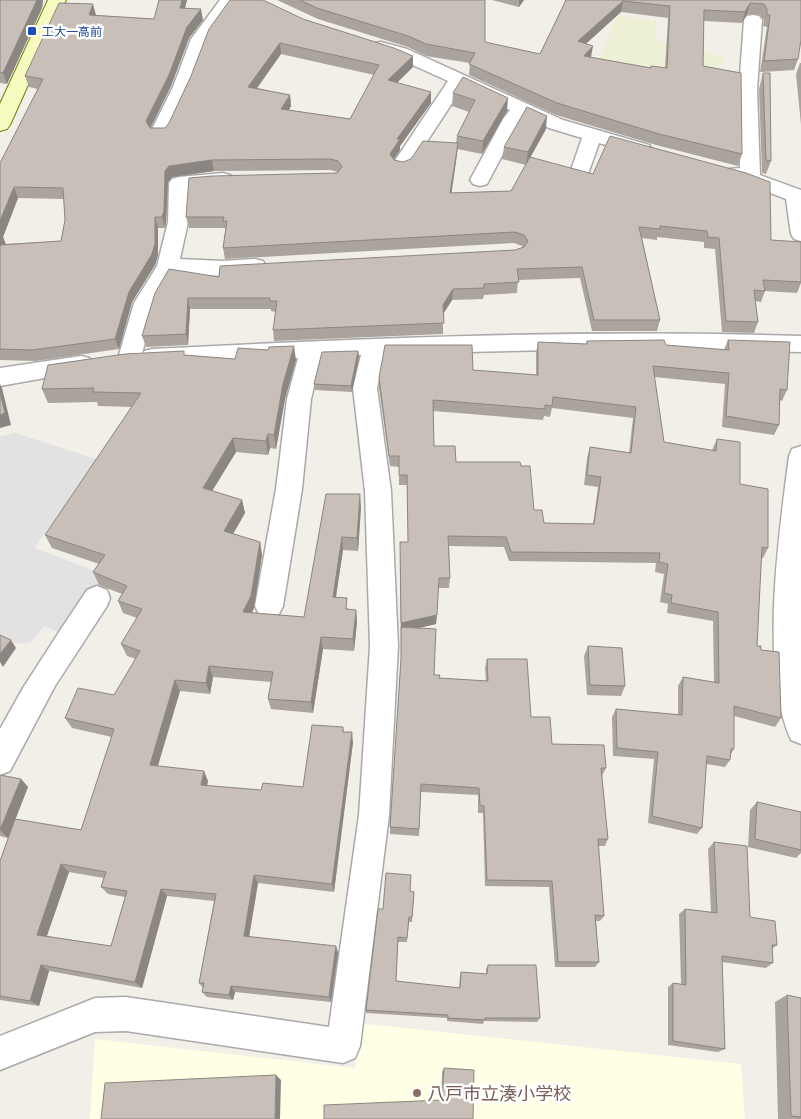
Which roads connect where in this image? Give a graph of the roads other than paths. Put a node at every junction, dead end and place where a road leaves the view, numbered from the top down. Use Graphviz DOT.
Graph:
graph roads {
  1 [pos="57,0"];
  2 [pos="229,0"];
  3 [pos="753,20"];
  4 [pos="363,42"];
  5 [pos="459,79"];
  6 [pos="523,108"];
  7 [pos="0,125"];
  8 [pos="160,133"];
  9 [pos="592,135"];
  10 [pos="658,154"];
  11 [pos="402,165"];
  12 [pos="716,168"];
  13 [pos="580,170"];
  14 [pos="750,177"];
  15 [pos="243,179"];
  16 [pos="480,180"];
  17 [pos="798,196"];
  18 [pos="801,234"];
  19 [pos="275,264"];
  20 [pos="168,266"];
  21 [pos="801,344"];
  22 [pos="374,346"];
  23 [pos="312,349"];
  24 [pos="114,360"];
  25 [pos="0,377"];
  26 [pos="801,456"];
  27 [pos="97,598"];
  28 [pos="269,606"];
  29 [pos="795,621"];
  30 [pos="801,730"];
  31 [pos="0,761"];
  32 [pos="0,1053"];
  1 -- 7 [label="street"];
  2 -- 8 [label="street"];
  3 -- 14 [label="street"];
  4 -- 5 [label="street"];
  5 -- 6 [label="street"];
  5 -- 11 [label="street"];
  6 -- 9 [label="street"];
  6 -- 16 [label="street"];
  9 -- 10 [label="street"];
  9 -- 13 [label="street"];
  12 -- 14 [label="street"];
  14 -- 17 [label="street"];
  15 -- 20 [label="street"];
  17 -- 18 [label="street"];
  19 -- 20 [label="street"];
  20 -- 24 [label="street"];
  21 -- 22 [label="street"];
  22 -- 23 [label="street"];
  22 -- 32 [label="street"];
  23 -- 24 [label="street"];
  23 -- 28 [label="street"];
  24 -- 25 [label="street"];
  26 -- 29 [label="street"];
  27 -- 31 [label="street"];
  29 -- 30 [label="street"];
}
